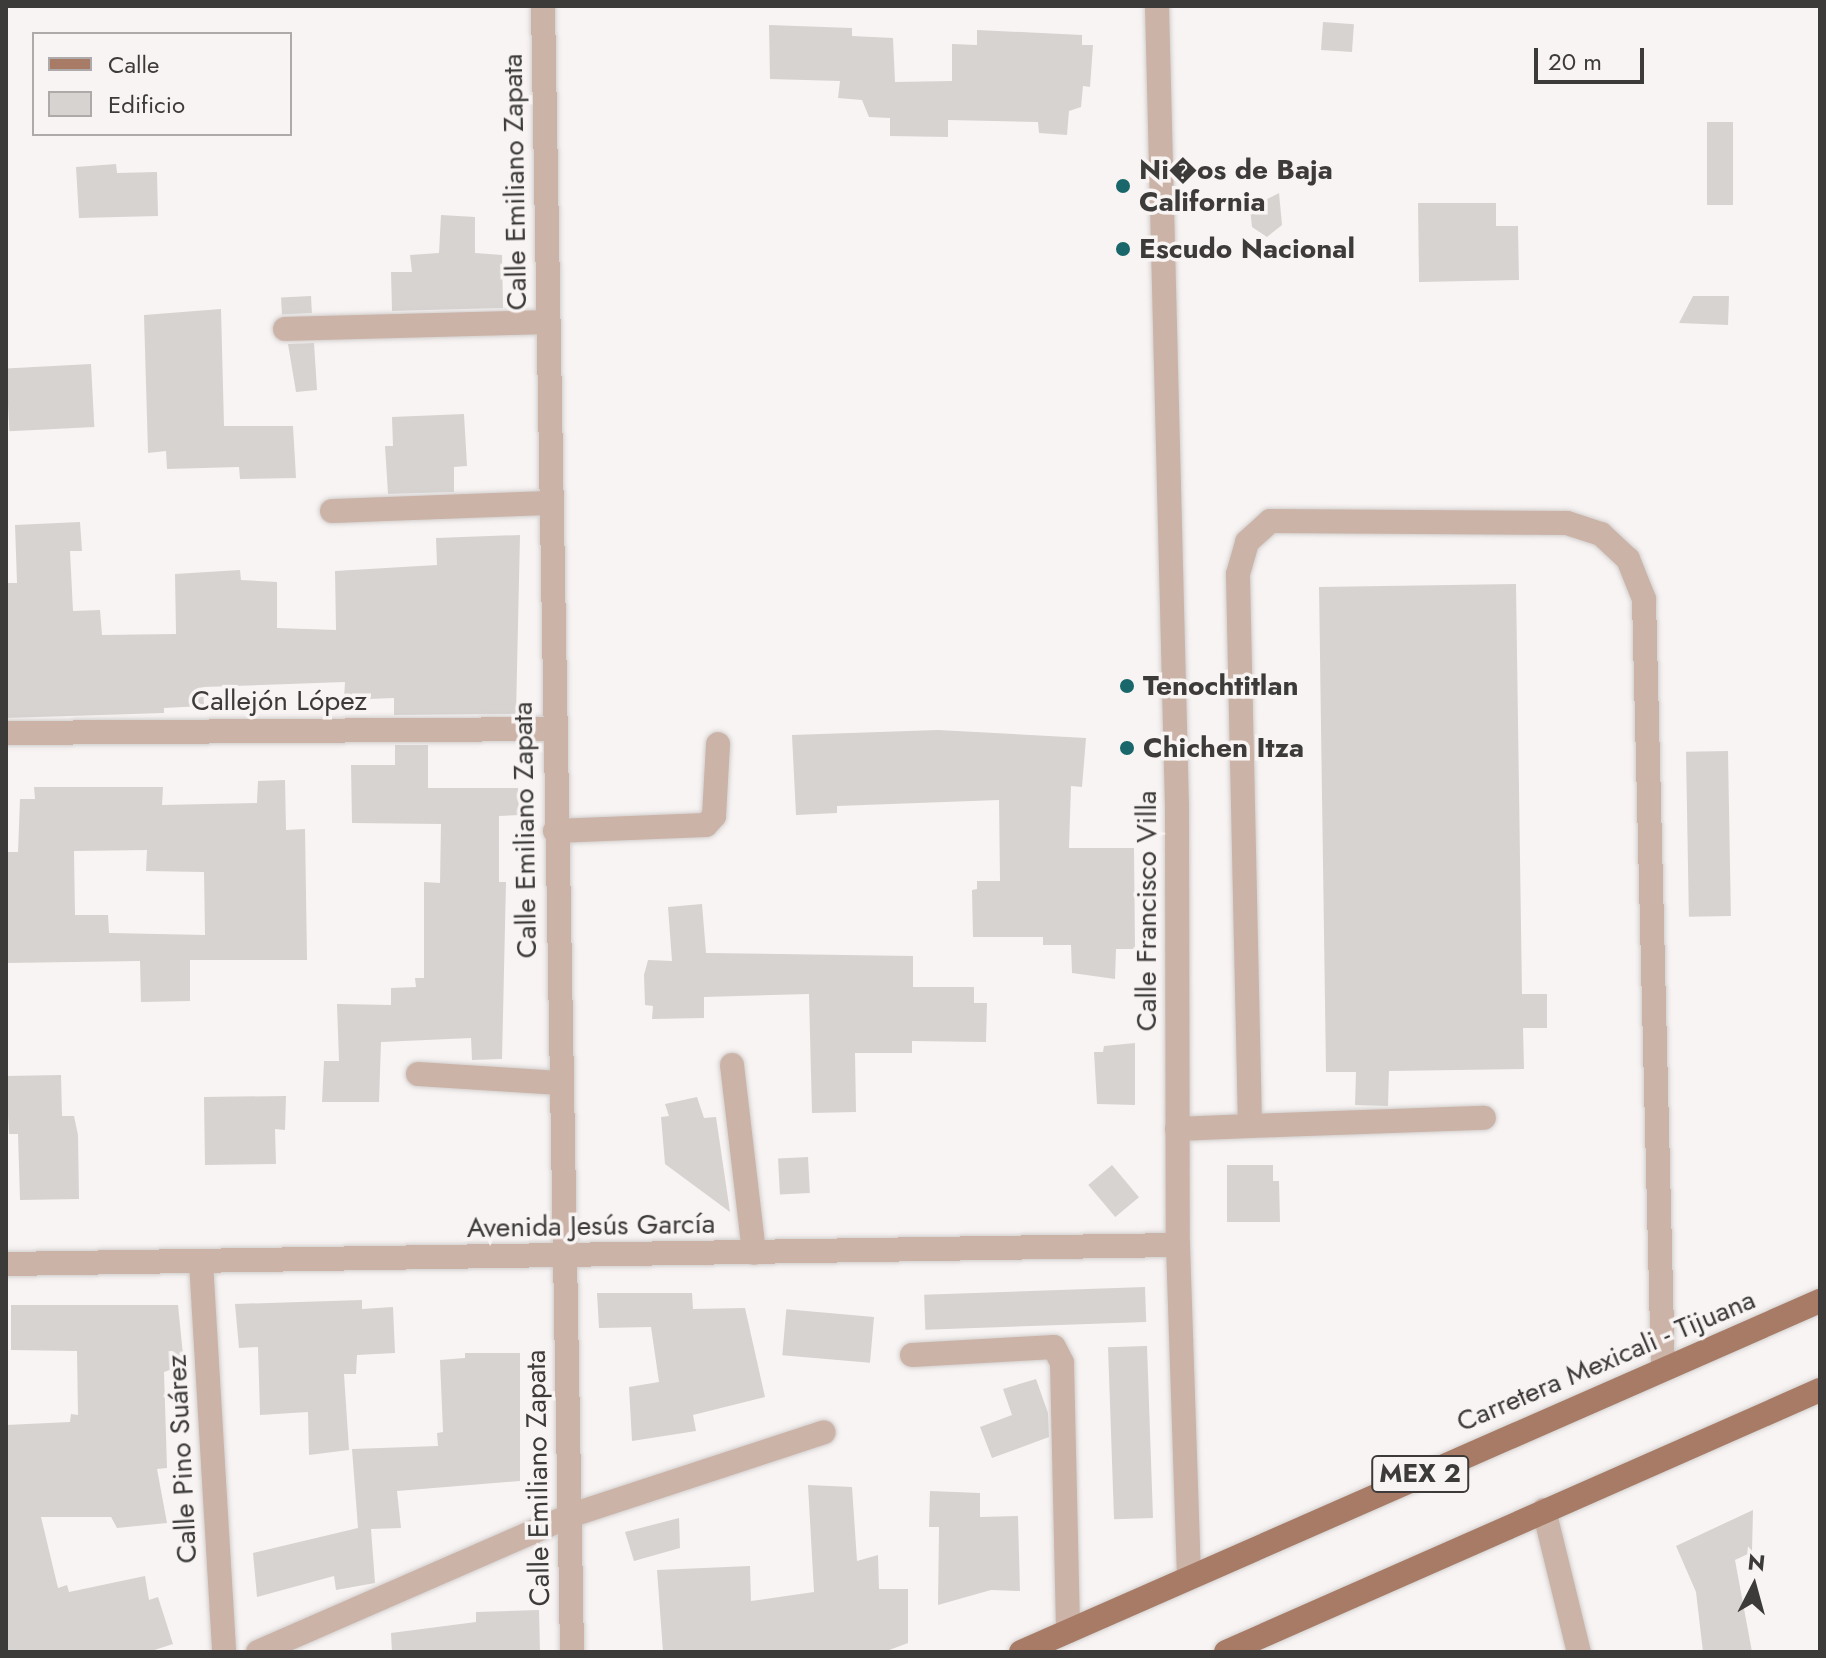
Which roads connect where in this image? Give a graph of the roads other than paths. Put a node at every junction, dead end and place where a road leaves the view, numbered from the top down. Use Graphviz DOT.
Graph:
graph roads {
  1 [pos="543,6"];
  2 [pos="1157,6"];
  3 [pos="547,322"];
  4 [pos="285,329"];
  5 [pos="549,503"];
  6 [pos="332,511"];
  7 [pos="552,729"];
  8 [pos="6,733"];
  9 [pos="718,744"];
  10 [pos="555,831"];
  11 [pos="732,1065"];
  12 [pos="418,1074"];
  13 [pos="560,1083"];
  14 [pos="1484,1118"];
  15 [pos="1250,1126"];
  16 [pos="1177,1129"];
  17 [pos="1178,1245"];
  18 [pos="754,1253"];
  19 [pos="564,1256"];
  20 [pos="201,1262"];
  21 [pos="6,1264"];
  22 [pos="1820,1301"];
  23 [pos="912,1355"];
  24 [pos="1663,1369"];
  25 [pos="1820,1390"];
  26 [pos="824,1432"];
  27 [pos="1544,1510"];
  28 [pos="569,1516"];
  29 [pos="1189,1576"];
  30 [pos="1068,1631"];
  31 [pos="224,1652"];
  32 [pos="258,1652"];
  33 [pos="572,1652"];
  34 [pos="1021,1652"];
  35 [pos="1226,1652"];
  36 [pos="1579,1652"];
  1 -- 3 [label="street, Calle Emiliano Zapata"];
  2 -- 16 [label="street, Calle Francisco Villa"];
  3 -- 4 [label="street"];
  3 -- 5 [label="street, Calle Emiliano Zapata"];
  5 -- 6 [label="street"];
  5 -- 7 [label="street, Calle Emiliano Zapata"];
  7 -- 8 [label="street, Callejón López"];
  7 -- 10 [label="street, Calle Emiliano Zapata"];
  9 -- 10 [label="street"];
  10 -- 13 [label="street, Calle Emiliano Zapata"];
  11 -- 18 [label="street"];
  12 -- 13 [label="street"];
  13 -- 19 [label="street, Calle Emiliano Zapata"];
  14 -- 15 [label="street"];
  15 -- 16 [label="street"];
  15 -- 24 [label="street"];
  16 -- 17 [label="street, Calle Francisco Villa"];
  17 -- 18 [label="street, Avenida Jesús García"];
  17 -- 29 [label="street, Calle Francisco Villa"];
  18 -- 19 [label="street, Avenida Jesús García"];
  19 -- 20 [label="street, Avenida Jesús García"];
  19 -- 28 [label="street, Calle Emiliano Zapata"];
  20 -- 21 [label="street, Avenida Jesús García"];
  20 -- 31 [label="street, Calle Pino Suárez"];
  22 -- 24 [label="main road, Carretera Mexicali - Tijuana / MEX 2"];
  23 -- 30 [label="street"];
  24 -- 29 [label="main road, Carretera Mexicali - Tijuana / MEX 2"];
  25 -- 27 [label="main road"];
  26 -- 28 [label="street"];
  27 -- 35 [label="main road"];
  27 -- 36 [label="street"];
  28 -- 32 [label="street"];
  28 -- 33 [label="street, Calle Emiliano Zapata"];
  29 -- 30 [label="main road, Carretera Mexicali - Tijuana / MEX 2"];
  30 -- 34 [label="main road, Carretera Mexicali - Tijuana / MEX 2"];
}
